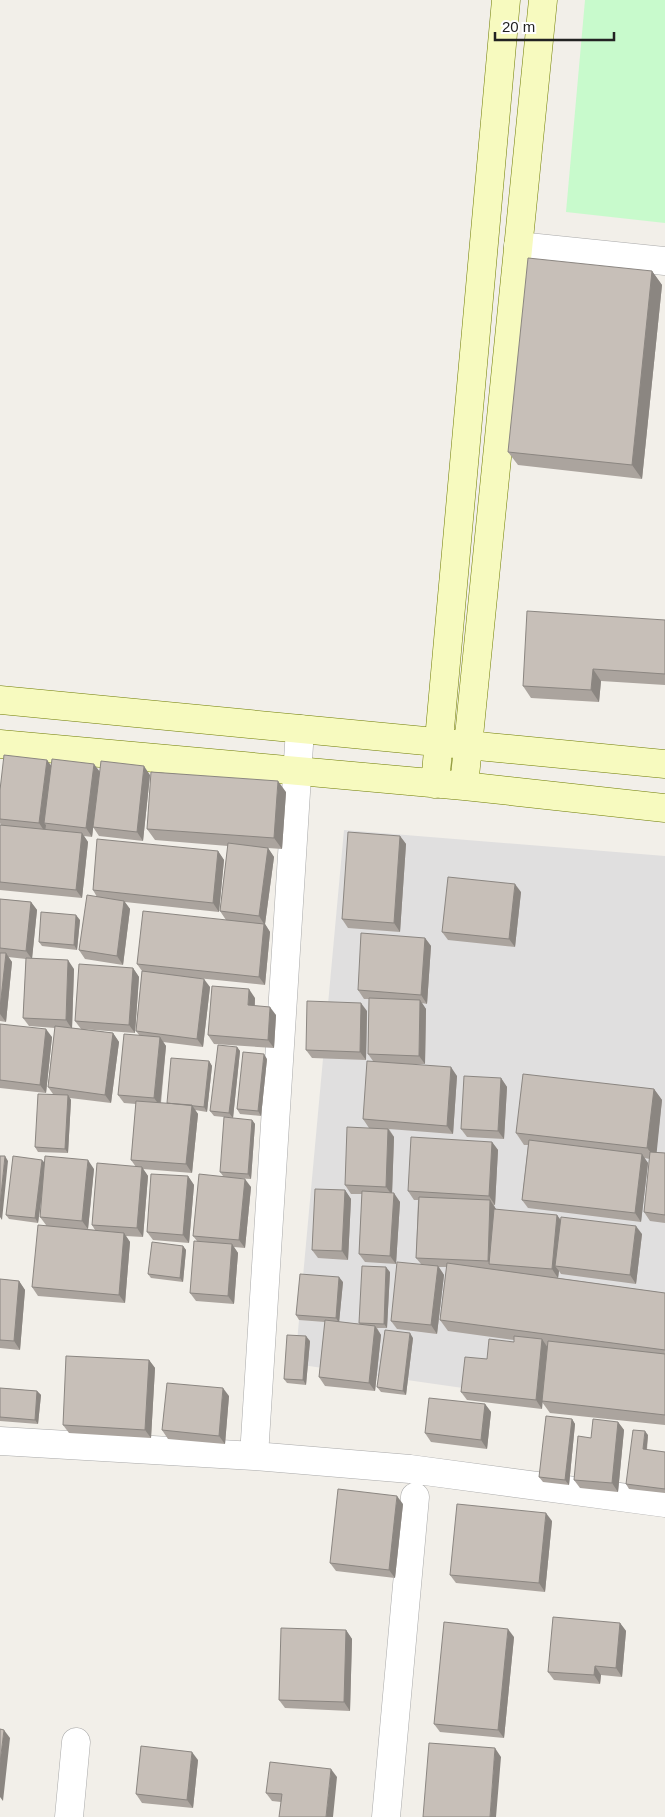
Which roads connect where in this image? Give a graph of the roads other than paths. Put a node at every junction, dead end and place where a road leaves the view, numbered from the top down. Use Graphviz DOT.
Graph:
graph roads {
  1 [pos="506,0"];
  2 [pos="543,0"];
  3 [pos="518,246"];
  4 [pos="665,261"];
  5 [pos="0,700"];
  6 [pos="300,729"];
  7 [pos="439,742"];
  8 [pos="0,744"];
  9 [pos="466,745"];
  10 [pos="665,764"];
  11 [pos="297,772"];
  12 [pos="435,784"];
  13 [pos="464,786"];
  14 [pos="665,808"];
  15 [pos="0,1441"];
  16 [pos="254,1456"];
  17 [pos="415,1497"];
  18 [pos="665,1503"];
  19 [pos="76,1742"];
  20 [pos="69,1817"];
  21 [pos="386,1817"];
  1 -- 7 [label="street"];
  2 -- 3 [label="street"];
  3 -- 4 [label="street"];
  3 -- 9 [label="street"];
  5 -- 6 [label="street"];
  6 -- 7 [label="street"];
  6 -- 11 [label="street"];
  7 -- 9 [label="street"];
  7 -- 12 [label="street"];
  8 -- 11 [label="street"];
  9 -- 10 [label="street"];
  9 -- 13 [label="street"];
  11 -- 12 [label="street"];
  11 -- 16 [label="street"];
  12 -- 13 [label="street"];
  13 -- 14 [label="street"];
  15 -- 16 [label="street"];
  16 -- 18 [label="street"];
  17 -- 21 [label="street"];
  19 -- 20 [label="street"];
}
